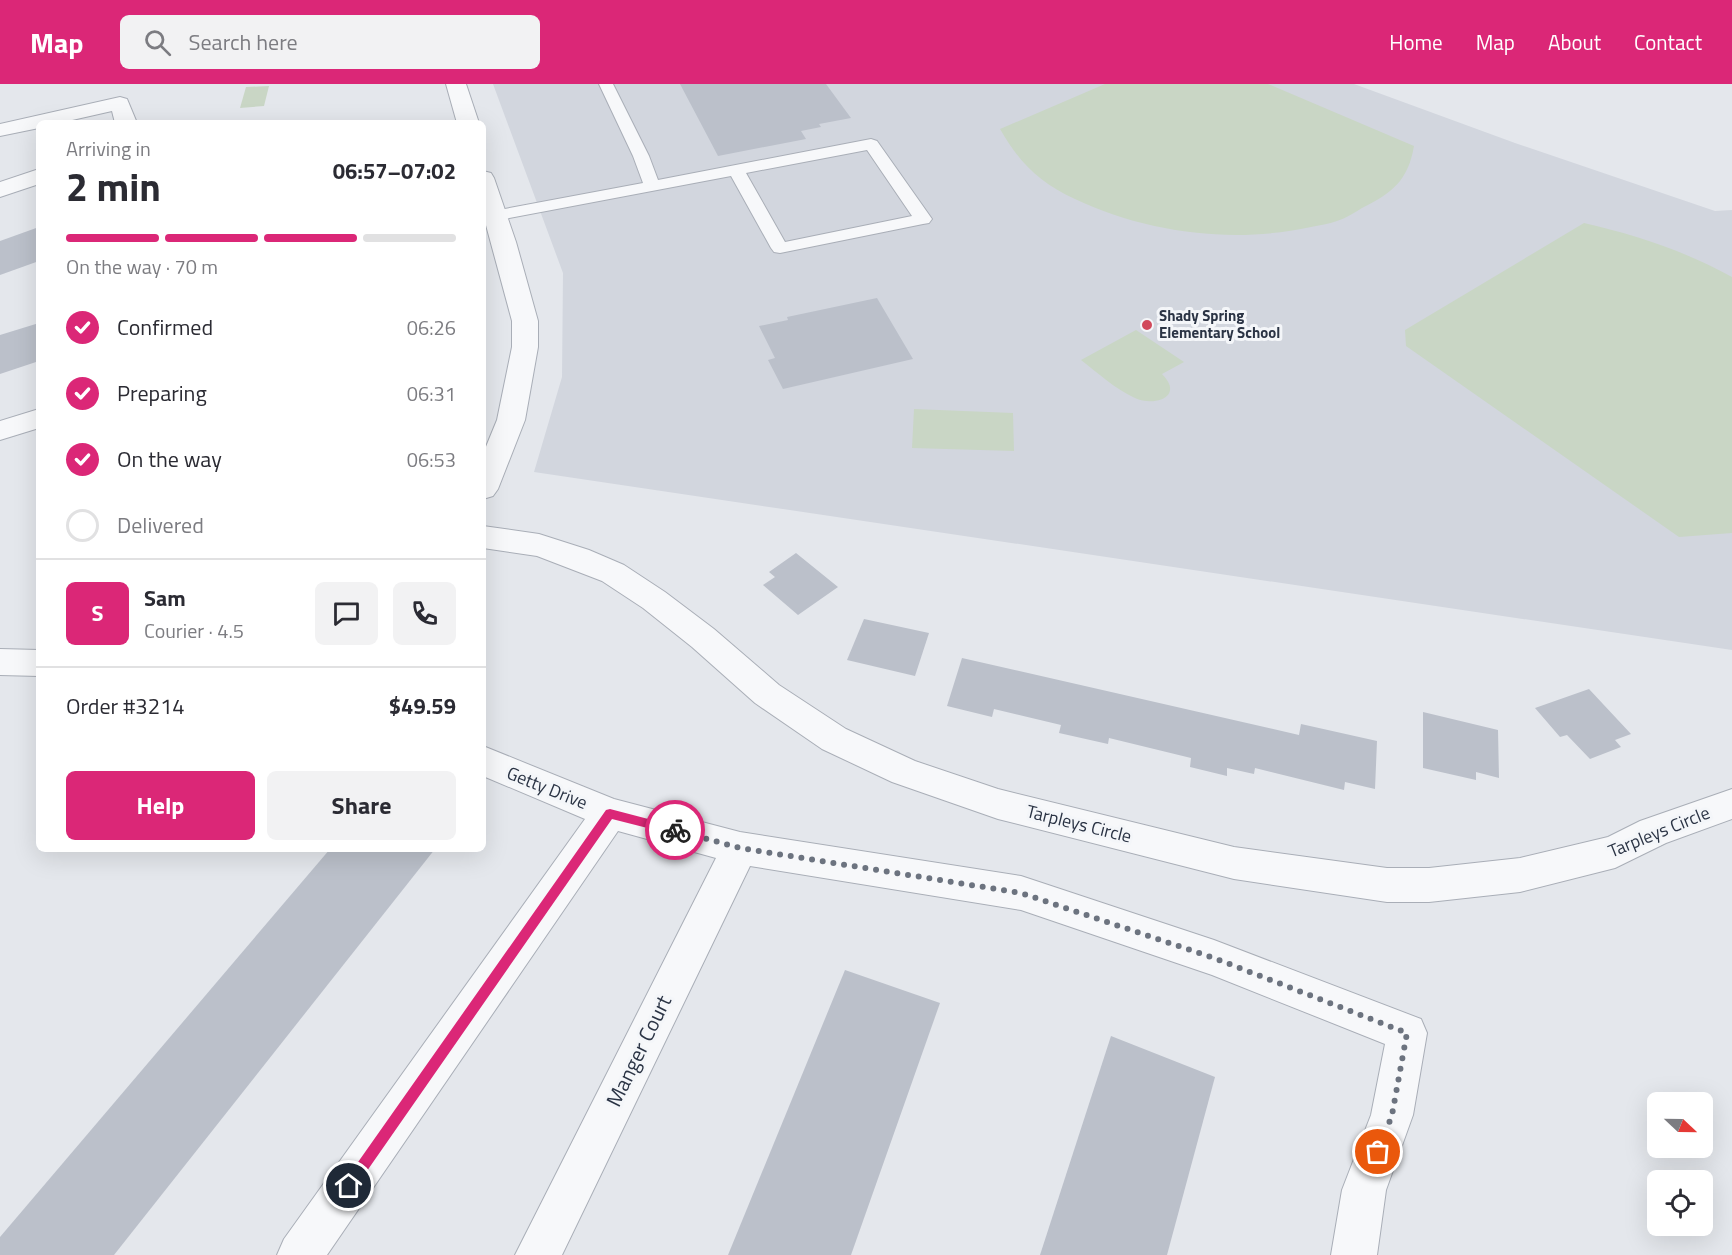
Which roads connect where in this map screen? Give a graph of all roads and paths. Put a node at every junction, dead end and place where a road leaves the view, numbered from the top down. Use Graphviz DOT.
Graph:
graph roads {
  1 [pos="456,84"];
  2 [pos="606,84"];
  3 [pos="46,120"];
  4 [pos="125,120"];
  5 [pos="467,120"];
  6 [pos="36,122"];
  7 [pos="0,130"];
  8 [pos="736,170"];
  9 [pos="36,177"];
  10 [pos="652,186"];
  11 [pos="486,188"];
  12 [pos="0,190"];
  13 [pos="494,216"];
  14 [pos="36,419"];
  15 [pos="0,431"];
  16 [pos="486,482"];
  17 [pos="486,537"];
  18 [pos="0,662"];
  19 [pos="36,663"];
  20 [pos="486,762"];
  21 [pos="1732,804"];
  22 [pos="610,813"];
  23 [pos="740,848"];
  24 [pos="300,1255"];
  25 [pos="538,1255"];
  26 [pos="1354,1255"];
  1 -- 5 [label="street"];
  2 -- 10 [label="lane"];
  3 -- 4 [label="street"];
  6 -- 7 [label="street"];
  8 -- 8 [label="lane"];
  8 -- 10 [label="lane"];
  9 -- 12 [label="street"];
  10 -- 13 [label="lane"];
  11 -- 13 [label="street"];
  13 -- 16 [label="street"];
  14 -- 15 [label="street"];
  17 -- 21 [label="street, Tarpleys Circle"];
  18 -- 19 [label="street"];
  20 -- 22 [label="street, Getty Drive"];
  22 -- 23 [label="street, Getty Drive"];
  22 -- 24 [label="street"];
  23 -- 25 [label="street, Manger Court"];
  23 -- 26 [label="street, Getty Drive"];
}
